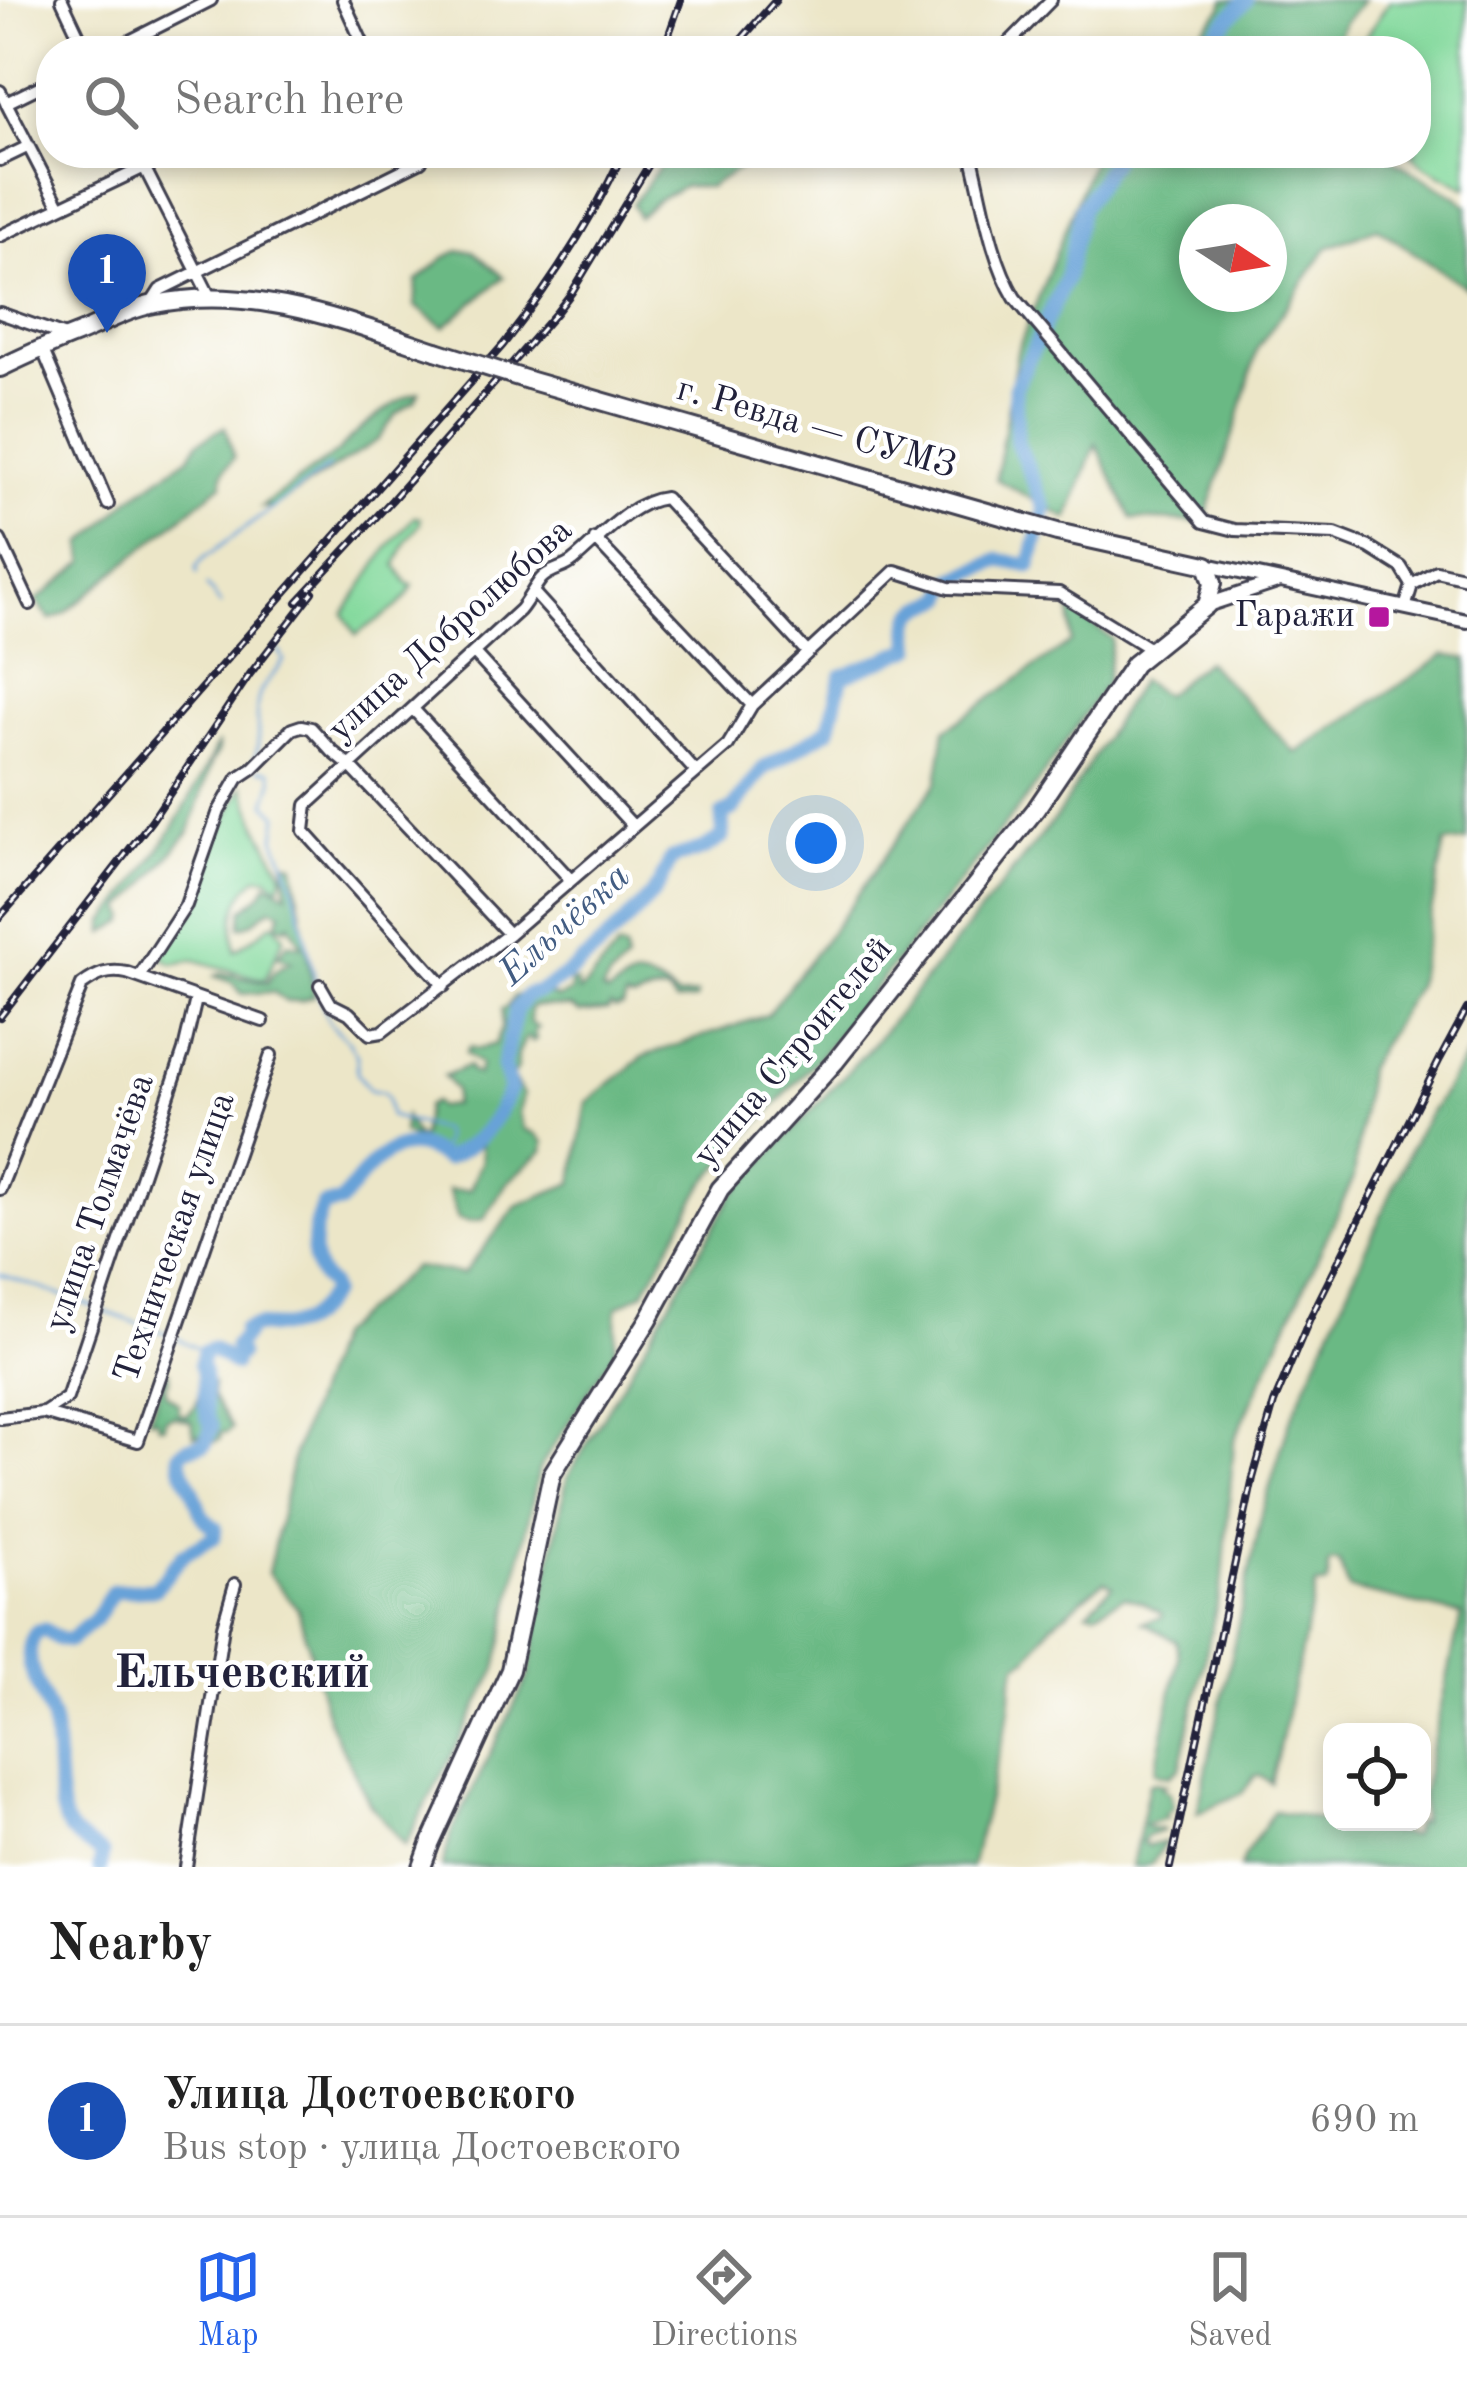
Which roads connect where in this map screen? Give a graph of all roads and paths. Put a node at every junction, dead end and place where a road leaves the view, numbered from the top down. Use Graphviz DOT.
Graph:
graph roads {
  1 [pos="62,0"];
  2 [pos="212,0"];
  3 [pos="343,0"];
  4 [pos="1051,0"];
  5 [pos="79,36"];
  6 [pos="140,36"];
  7 [pos="359,36"];
  8 [pos="1016,36"];
  9 [pos="36,85"];
  10 [pos="3,97"];
  11 [pos="27,147"];
  12 [pos="0,160"];
  13 [pos="36,164"];
  14 [pos="38,168"];
  15 [pos="144,168"];
  16 [pos="398,168"];
  17 [pos="975,168"];
  18 [pos="59,206"];
  19 [pos="0,236"];
  20 [pos="198,273"];
  21 [pos="210,297"];
  22 [pos="151,304"];
  23 [pos="0,314"];
  24 [pos="68,337"];
  25 [pos="42,348"];
  26 [pos="0,368"];
  27 [pos="108,504"];
  28 [pos="595,539"];
  29 [pos="0,540"];
  30 [pos="1207,565"];
  31 [pos="1467,578"];
  32 [pos="1280,581"];
  33 [pos="1412,585"];
  34 [pos="534,592"];
  35 [pos="30,604"];
  36 [pos="1207,605"];
  37 [pos="1405,608"];
  38 [pos="1467,621"];
  39 [pos="1152,650"];
  40 [pos="474,652"];
  41 [pos="807,652"];
  42 [pos="752,705"];
  43 [pos="413,709"];
  44 [pos="349,765"];
  45 [pos="696,772"];
  46 [pos="633,826"];
  47 [pos="570,879"];
  48 [pos="509,934"];
  49 [pos="140,977"];
  50 [pos="320,985"];
  51 [pos="444,986"];
  52 [pos="196,999"];
  53 [pos="262,1021"];
  54 [pos="271,1055"];
  55 [pos="0,1189"];
  56 [pos="44,1413"];
  57 [pos="0,1418"];
  58 [pos="236,1584"];
  59 [pos="186,1867"];
  60 [pos="422,1867"];
  1 -- 5 [label="street"];
  2 -- 6 [label="street"];
  3 -- 7 [label="street"];
  4 -- 8 [label="street"];
  9 -- 10 [label="street"];
  10 -- 11 [label="street"];
  11 -- 12 [label="street"];
  11 -- 13 [label="street"];
  14 -- 18 [label="street"];
  15 -- 18 [label="street"];
  15 -- 20 [label="street"];
  16 -- 20 [label="street"];
  17 -- 33 [label="street"];
  18 -- 19 [label="street"];
  20 -- 21 [label="street"];
  20 -- 22 [label="street"];
  21 -- 22 [label="main road, г. Ревда — СУМЗ"];
  21 -- 30 [label="main road, г. Ревда — СУМЗ, bridge"];
  22 -- 24 [label="main road, г. Ревда — СУМЗ"];
  23 -- 24 [label="street"];
  24 -- 25 [label="main road, г. Ревда — СУМЗ"];
  25 -- 26 [label="main road, г. Ревда — СУМЗ"];
  25 -- 27 [label="street"];
  28 -- 34 [label="street, улица Добролюбова"];
  28 -- 41 [label="street, улица Добролюбова"];
  28 -- 42 [label="street"];
  29 -- 35 [label="street"];
  30 -- 32 [label="street, г. Ревда — СУМЗ"];
  30 -- 36 [label="main road"];
  31 -- 33 [label="street"];
  32 -- 36 [label="street, улица Строителей"];
  32 -- 37 [label="street, г. Ревда — СУМЗ"];
  33 -- 37 [label="street"];
  34 -- 40 [label="street, улица Добролюбова"];
  34 -- 45 [label="street"];
  36 -- 39 [label="main road, улица Строителей"];
  37 -- 38 [label="street, г. Ревда — СУМЗ"];
  39 -- 41 [label="street"];
  39 -- 60 [label="main road, улица Строителей"];
  40 -- 43 [label="street, улица Добролюбова"];
  40 -- 46 [label="street"];
  41 -- 42 [label="street"];
  42 -- 45 [label="street"];
  43 -- 44 [label="street, улица Добролюбова"];
  43 -- 47 [label="street"];
  44 -- 48 [label="street"];
  44 -- 49 [label="street"];
  44 -- 51 [label="street, улица Добролюбова"];
  45 -- 46 [label="street"];
  46 -- 47 [label="street"];
  47 -- 48 [label="street"];
  48 -- 51 [label="street"];
  49 -- 52 [label="street"];
  49 -- 55 [label="street"];
  50 -- 51 [label="street"];
  52 -- 53 [label="street"];
  52 -- 56 [label="street, улица Толмачёва"];
  54 -- 56 [label="street, Техническая улица"];
  56 -- 57 [label="street"];
  58 -- 59 [label="street"];
}
